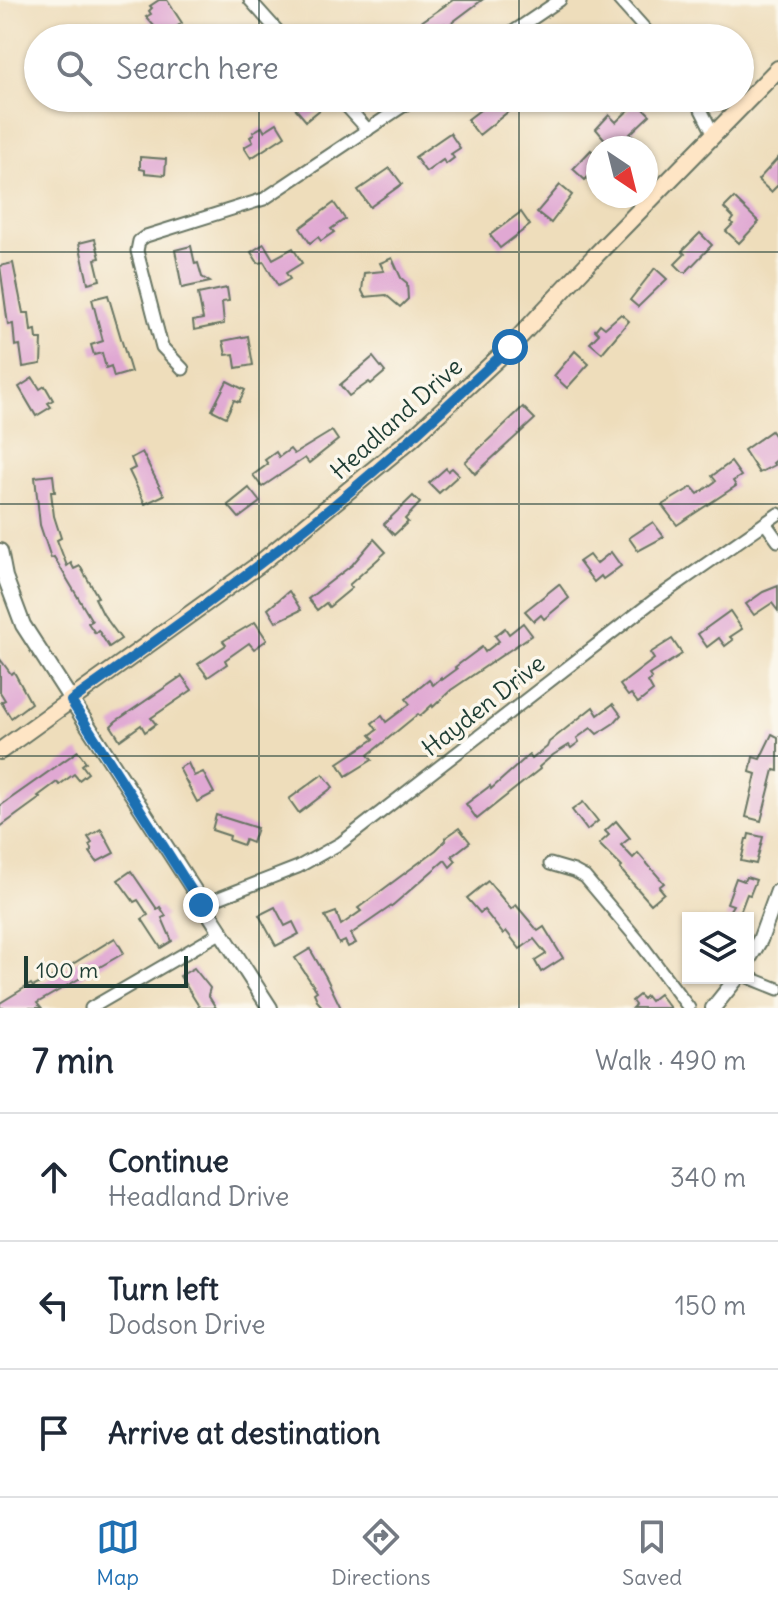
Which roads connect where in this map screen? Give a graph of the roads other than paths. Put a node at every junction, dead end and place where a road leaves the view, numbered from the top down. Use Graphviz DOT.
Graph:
graph roads {
  1 [pos="250,0"];
  2 [pos="560,0"];
  3 [pos="619,0"];
  4 [pos="271,24"];
  5 [pos="525,24"];
  6 [pos="640,24"];
  7 [pos="778,69"];
  8 [pos="754,93"];
  9 [pos="352,112"];
  10 [pos="394,112"];
  11 [pos="702,112"];
  12 [pos="734,112"];
  13 [pos="368,130"];
  14 [pos="713,133"];
  15 [pos="183,369"];
  16 [pos="778,514"];
  17 [pos="765,523"];
  18 [pos="778,541"];
  19 [pos="0,551"];
  20 [pos="71,701"];
  21 [pos="0,751"];
  22 [pos="550,864"];
  23 [pos="778,891"];
  24 [pos="201,905"];
  25 [pos="220,933"];
  26 [pos="754,950"];
  27 [pos="754,979"];
  28 [pos="732,984"];
  29 [pos="778,989"];
  30 [pos="91,1008"];
  31 [pos="270,1008"];
  32 [pos="689,1008"];
  33 [pos="713,1008"];
  1 -- 4 [label="street"];
  2 -- 5 [label="street"];
  3 -- 6 [label="street"];
  7 -- 8 [label="main road, Headland Drive"];
  9 -- 13 [label="street"];
  10 -- 13 [label="street"];
  11 -- 14 [label="street"];
  12 -- 14 [label="main road, Headland Drive"];
  13 -- 15 [label="street"];
  14 -- 20 [label="main road, Headland Drive"];
  16 -- 17 [label="street, Hayden Drive"];
  17 -- 18 [label="street"];
  17 -- 24 [label="street, Hayden Drive"];
  19 -- 20 [label="street"];
  20 -- 21 [label="main road, Headland Drive"];
  20 -- 24 [label="street"];
  22 -- 32 [label="street"];
  23 -- 26 [label="street"];
  24 -- 25 [label="street"];
  25 -- 30 [label="street"];
  25 -- 31 [label="street"];
  27 -- 29 [label="street"];
  28 -- 33 [label="street"];
}
